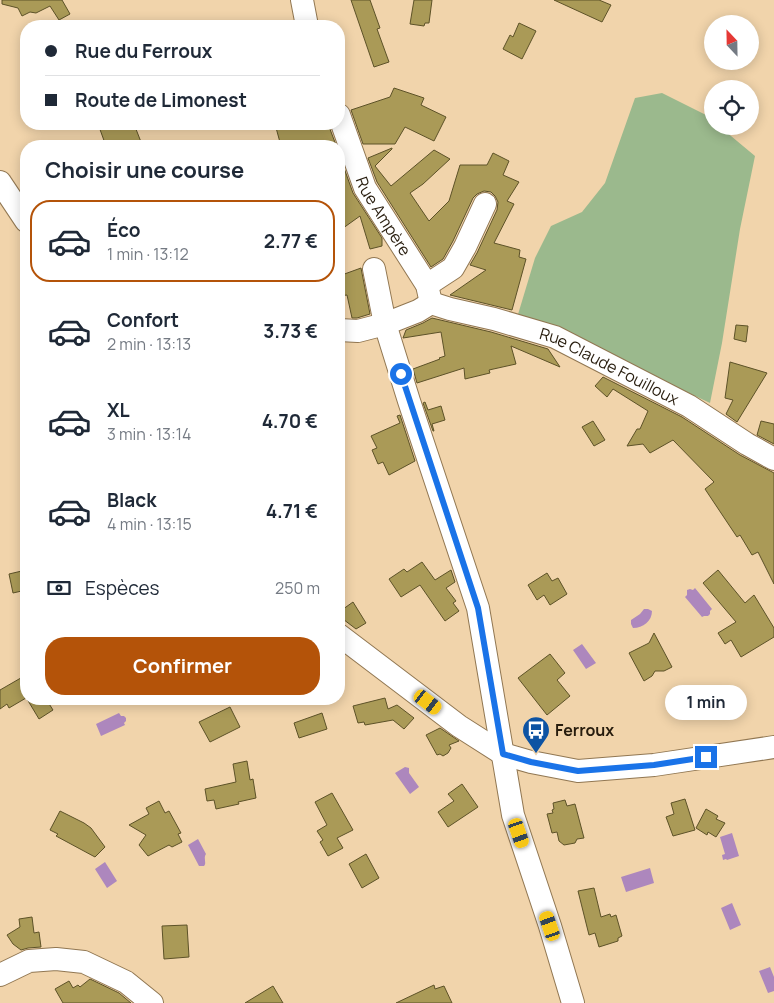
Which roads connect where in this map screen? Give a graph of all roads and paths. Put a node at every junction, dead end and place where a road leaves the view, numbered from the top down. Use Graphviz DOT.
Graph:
graph roads {
  1 [pos="302,0"];
  2 [pos="307,20"];
  3 [pos="345,130"];
  4 [pos="0,182"];
  5 [pos="485,204"];
  6 [pos="20,210"];
  7 [pos="374,269"];
  8 [pos="429,294"];
  9 [pos="385,324"];
  10 [pos="345,330"];
  11 [pos="774,460"];
  12 [pos="345,640"];
  13 [pos="774,747"];
  14 [pos="503,754"];
  15 [pos="0,975"];
  16 [pos="152,1003"];
  17 [pos="573,1003"];
  1 -- 2 [label="street"];
  3 -- 8 [label="street, Rue Ampère"];
  4 -- 6 [label="street"];
  5 -- 8 [label="street"];
  7 -- 9 [label="street"];
  8 -- 9 [label="street"];
  8 -- 11 [label="street, Rue Claude Fouilloux"];
  9 -- 10 [label="street"];
  9 -- 14 [label="street"];
  12 -- 14 [label="street"];
  13 -- 14 [label="street"];
  14 -- 17 [label="street"];
  15 -- 16 [label="street"];
}
